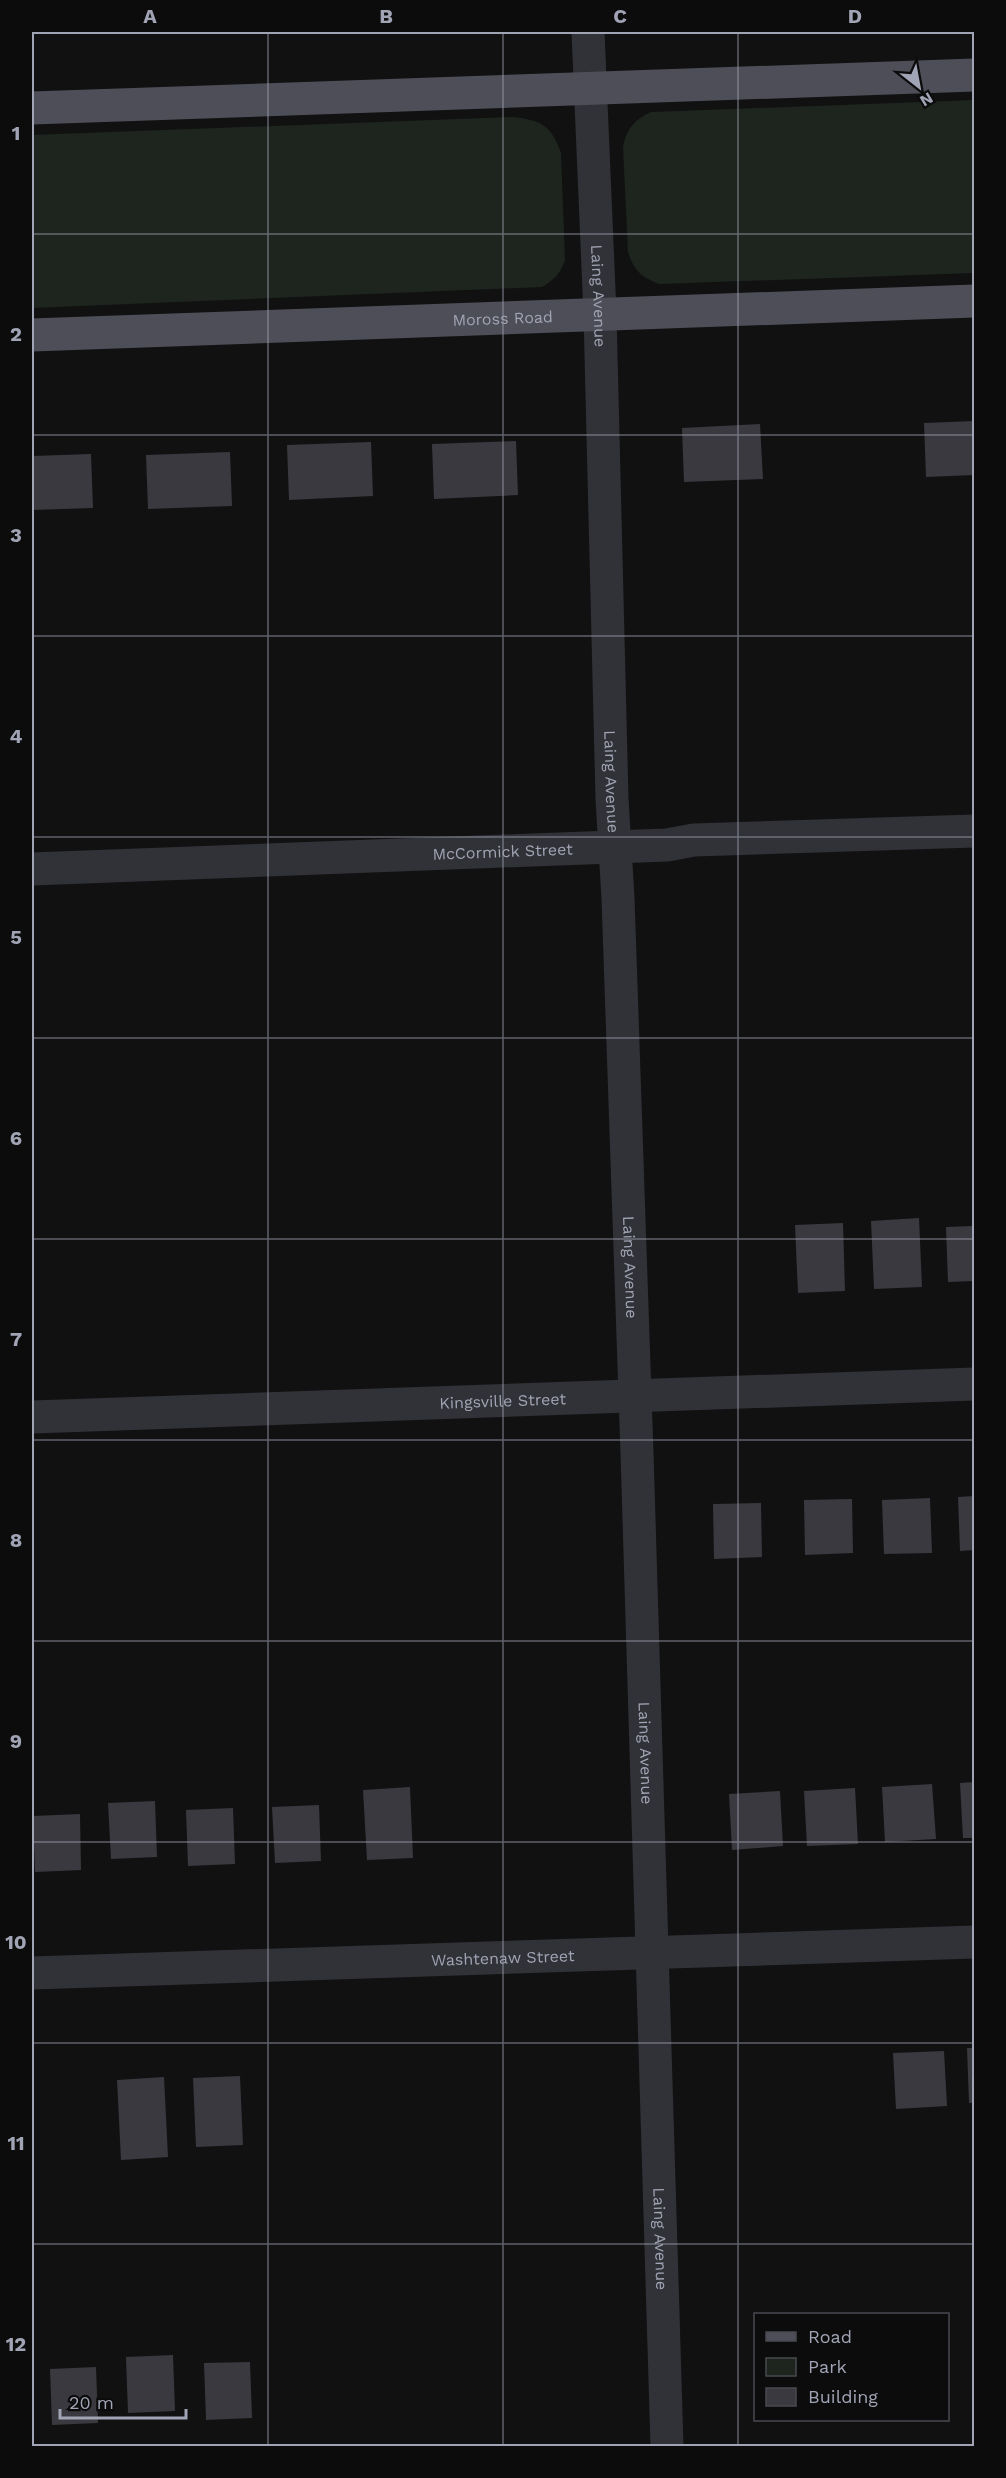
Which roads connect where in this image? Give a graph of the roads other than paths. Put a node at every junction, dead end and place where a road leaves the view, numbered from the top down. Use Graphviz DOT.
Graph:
graph roads {
  1 [pos="588,32"];
  2 [pos="975,75"];
  3 [pos="590,89"];
  4 [pos="32,108"];
  5 [pos="975,301"];
  6 [pos="600,314"];
  7 [pos="32,335"];
  8 [pos="975,831"];
  9 [pos="615,846"];
  10 [pos="32,869"];
  11 [pos="975,1384"];
  12 [pos="635,1395"];
  13 [pos="32,1417"];
  14 [pos="975,1942"];
  15 [pos="651,1953"];
  16 [pos="32,1973"];
  17 [pos="667,2446"];
  1 -- 3 [label="street, Laing Avenue"];
  2 -- 3 [label="main road"];
  3 -- 4 [label="main road"];
  3 -- 6 [label="street, Laing Avenue"];
  5 -- 6 [label="main road, Moross Road"];
  6 -- 7 [label="main road, Moross Road"];
  6 -- 9 [label="street, Laing Avenue"];
  8 -- 9 [label="street, McCormick Street"];
  9 -- 10 [label="street, McCormick Street"];
  9 -- 12 [label="street, Laing Avenue"];
  11 -- 12 [label="street, Kingsville Street"];
  12 -- 13 [label="street, Kingsville Street"];
  12 -- 15 [label="street, Laing Avenue"];
  14 -- 15 [label="street, Washtenaw Street"];
  15 -- 16 [label="street, Washtenaw Street"];
  15 -- 17 [label="street, Laing Avenue"];
}
